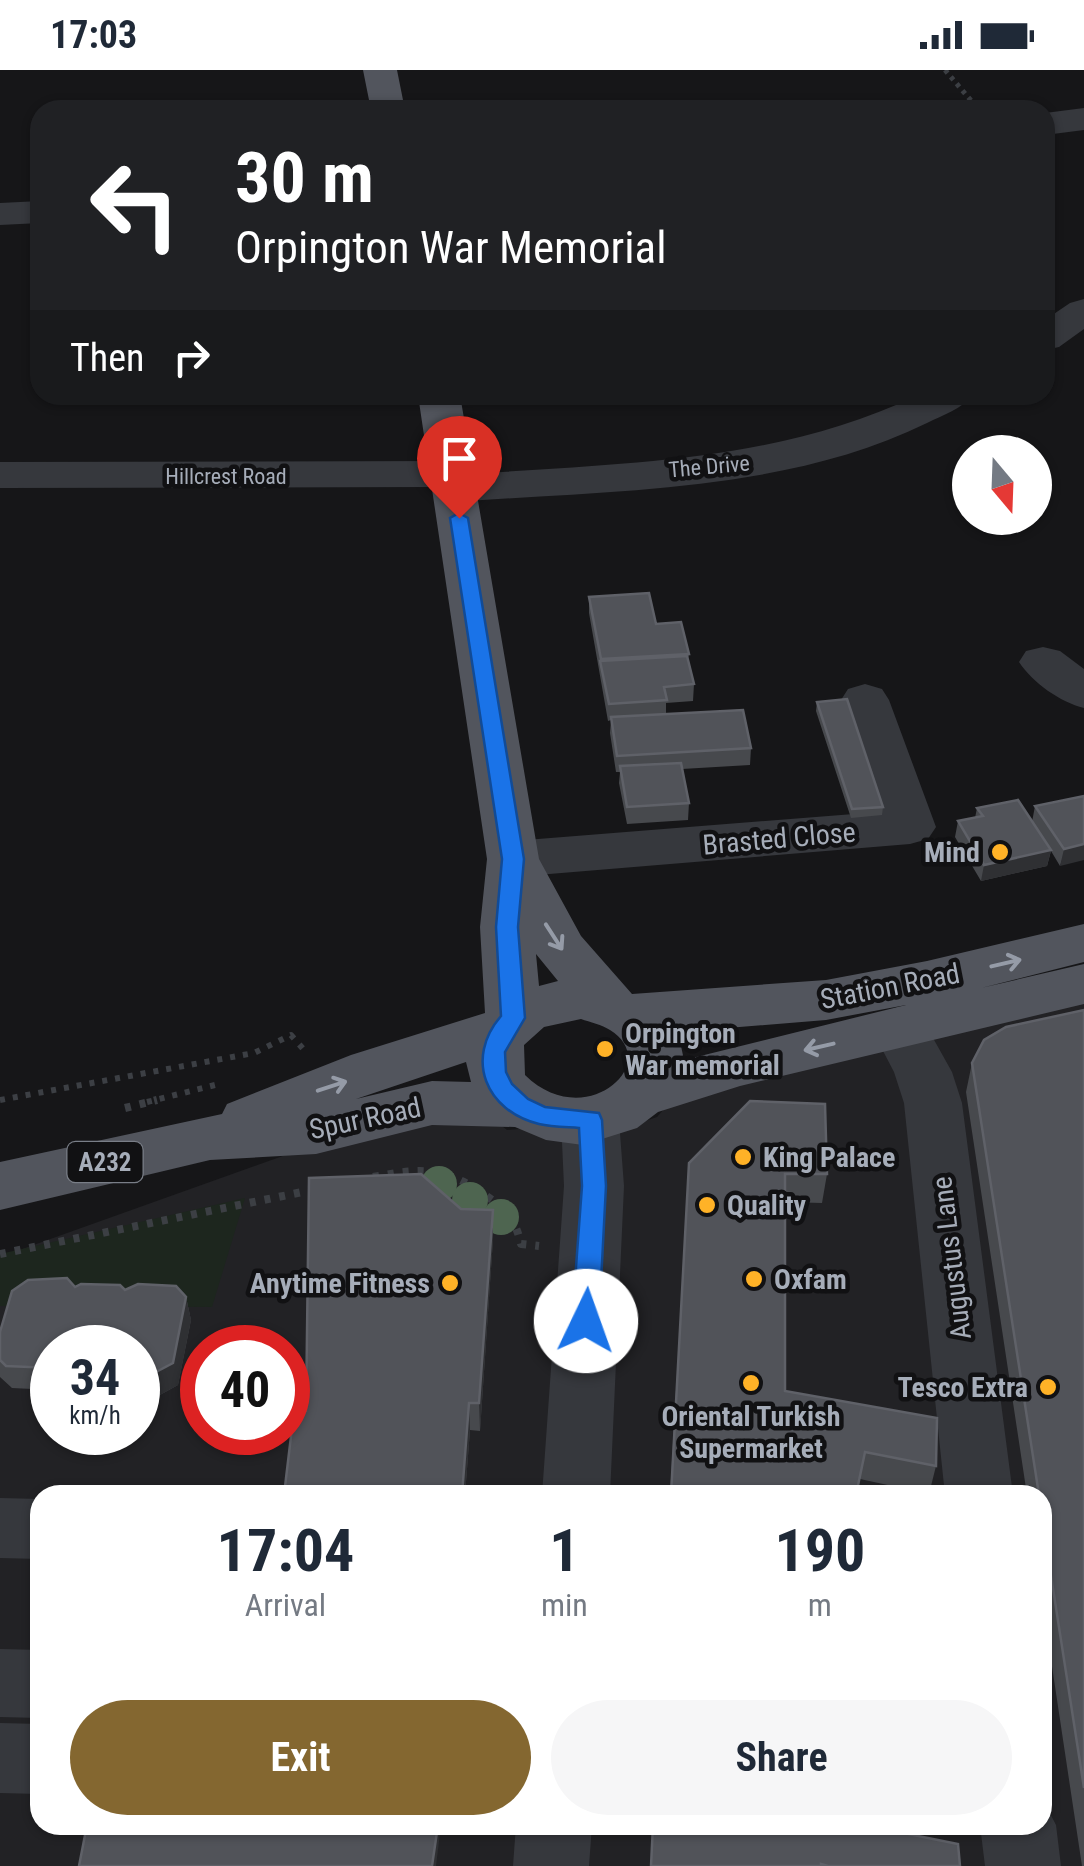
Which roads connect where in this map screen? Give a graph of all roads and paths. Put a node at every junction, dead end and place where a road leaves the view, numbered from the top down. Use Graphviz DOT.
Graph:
graph roads {
  1 [pos="380,70"];
  2 [pos="945,70"];
  3 [pos="386,100"];
  4 [pos="970,100"];
  5 [pos="1084,119"];
  6 [pos="1055,123"];
  7 [pos="30,212"];
  8 [pos="0,214"];
  9 [pos="1084,311"];
  10 [pos="1055,331"];
  11 [pos="440,405"];
  12 [pos="934,405"];
  13 [pos="0,475"];
  14 [pos="453,482"];
  15 [pos="1043,662"];
  16 [pos="1084,694"];
  17 [pos="865,700"];
  18 [pos="513,859"];
  19 [pos="1084,943"];
  20 [pos="1084,984"];
  21 [pos="622,1010"];
  22 [pos="507,1026"];
  23 [pos="899,1028"];
  24 [pos="314,1060"];
  25 [pos="645,1094"];
  26 [pos="0,1100"];
  27 [pos="520,1105"];
  28 [pos="590,1120"];
  29 [pos="210,1137"];
  30 [pos="361,1180"];
  31 [pos="0,1186"];
  32 [pos="323,1187"];
  33 [pos="589,1250"];
  34 [pos="0,1254"];
  35 [pos="577,1485"];
  36 [pos="980,1485"];
  37 [pos="0,1528"];
  38 [pos="30,1529"];
  39 [pos="0,1683"];
  40 [pos="30,1684"];
  41 [pos="0,1758"];
  42 [pos="30,1759"];
  43 [pos="553,1835"];
  44 [pos="1019,1835"];
  45 [pos="551,1866"];
  46 [pos="1023,1866"];
  1 -- 3 [label="main road"];
  2 -- 4 [label="path"];
  5 -- 6 [label="street"];
  7 -- 8 [label="street"];
  9 -- 10 [label="street"];
  11 -- 14 [label="main road"];
  12 -- 14 [label="street, The Drive"];
  13 -- 14 [label="street, Hillcrest Road"];
  14 -- 18 [label="main road"];
  15 -- 16 [label="street"];
  17 -- 18 [label="street, Brasted Close"];
  18 -- 21 [label="main road, one-way"];
  18 -- 22 [label="main road"];
  21 -- 19 [label="main road, Station Road, one-way"];
  20 -- 23 [label="main road, Station Road"];
  21 -- 22 [label="main road"];
  21 -- 25 [label="main road"];
  22 -- 27 [label="main road"];
  29 -- 22 [label="main road, Spur Road, one-way"];
  23 -- 25 [label="main road, Station Road, one-way"];
  23 -- 36 [label="street, Augustus Lane"];
  24 -- 26 [label="path"];
  25 -- 28 [label="main road"];
  27 -- 28 [label="main road"];
  27 -- 29 [label="main road, Spur Road"];
  28 -- 33 [label="street"];
  29 -- 31 [label="main road, Spur Road / A232"];
  30 -- 33 [label="path"];
  32 -- 34 [label="path"];
  33 -- 35 [label="street"];
  37 -- 38 [label="street"];
  39 -- 40 [label="street"];
  41 -- 42 [label="street"];
  43 -- 45 [label="street"];
  44 -- 46 [label="street"];
}
